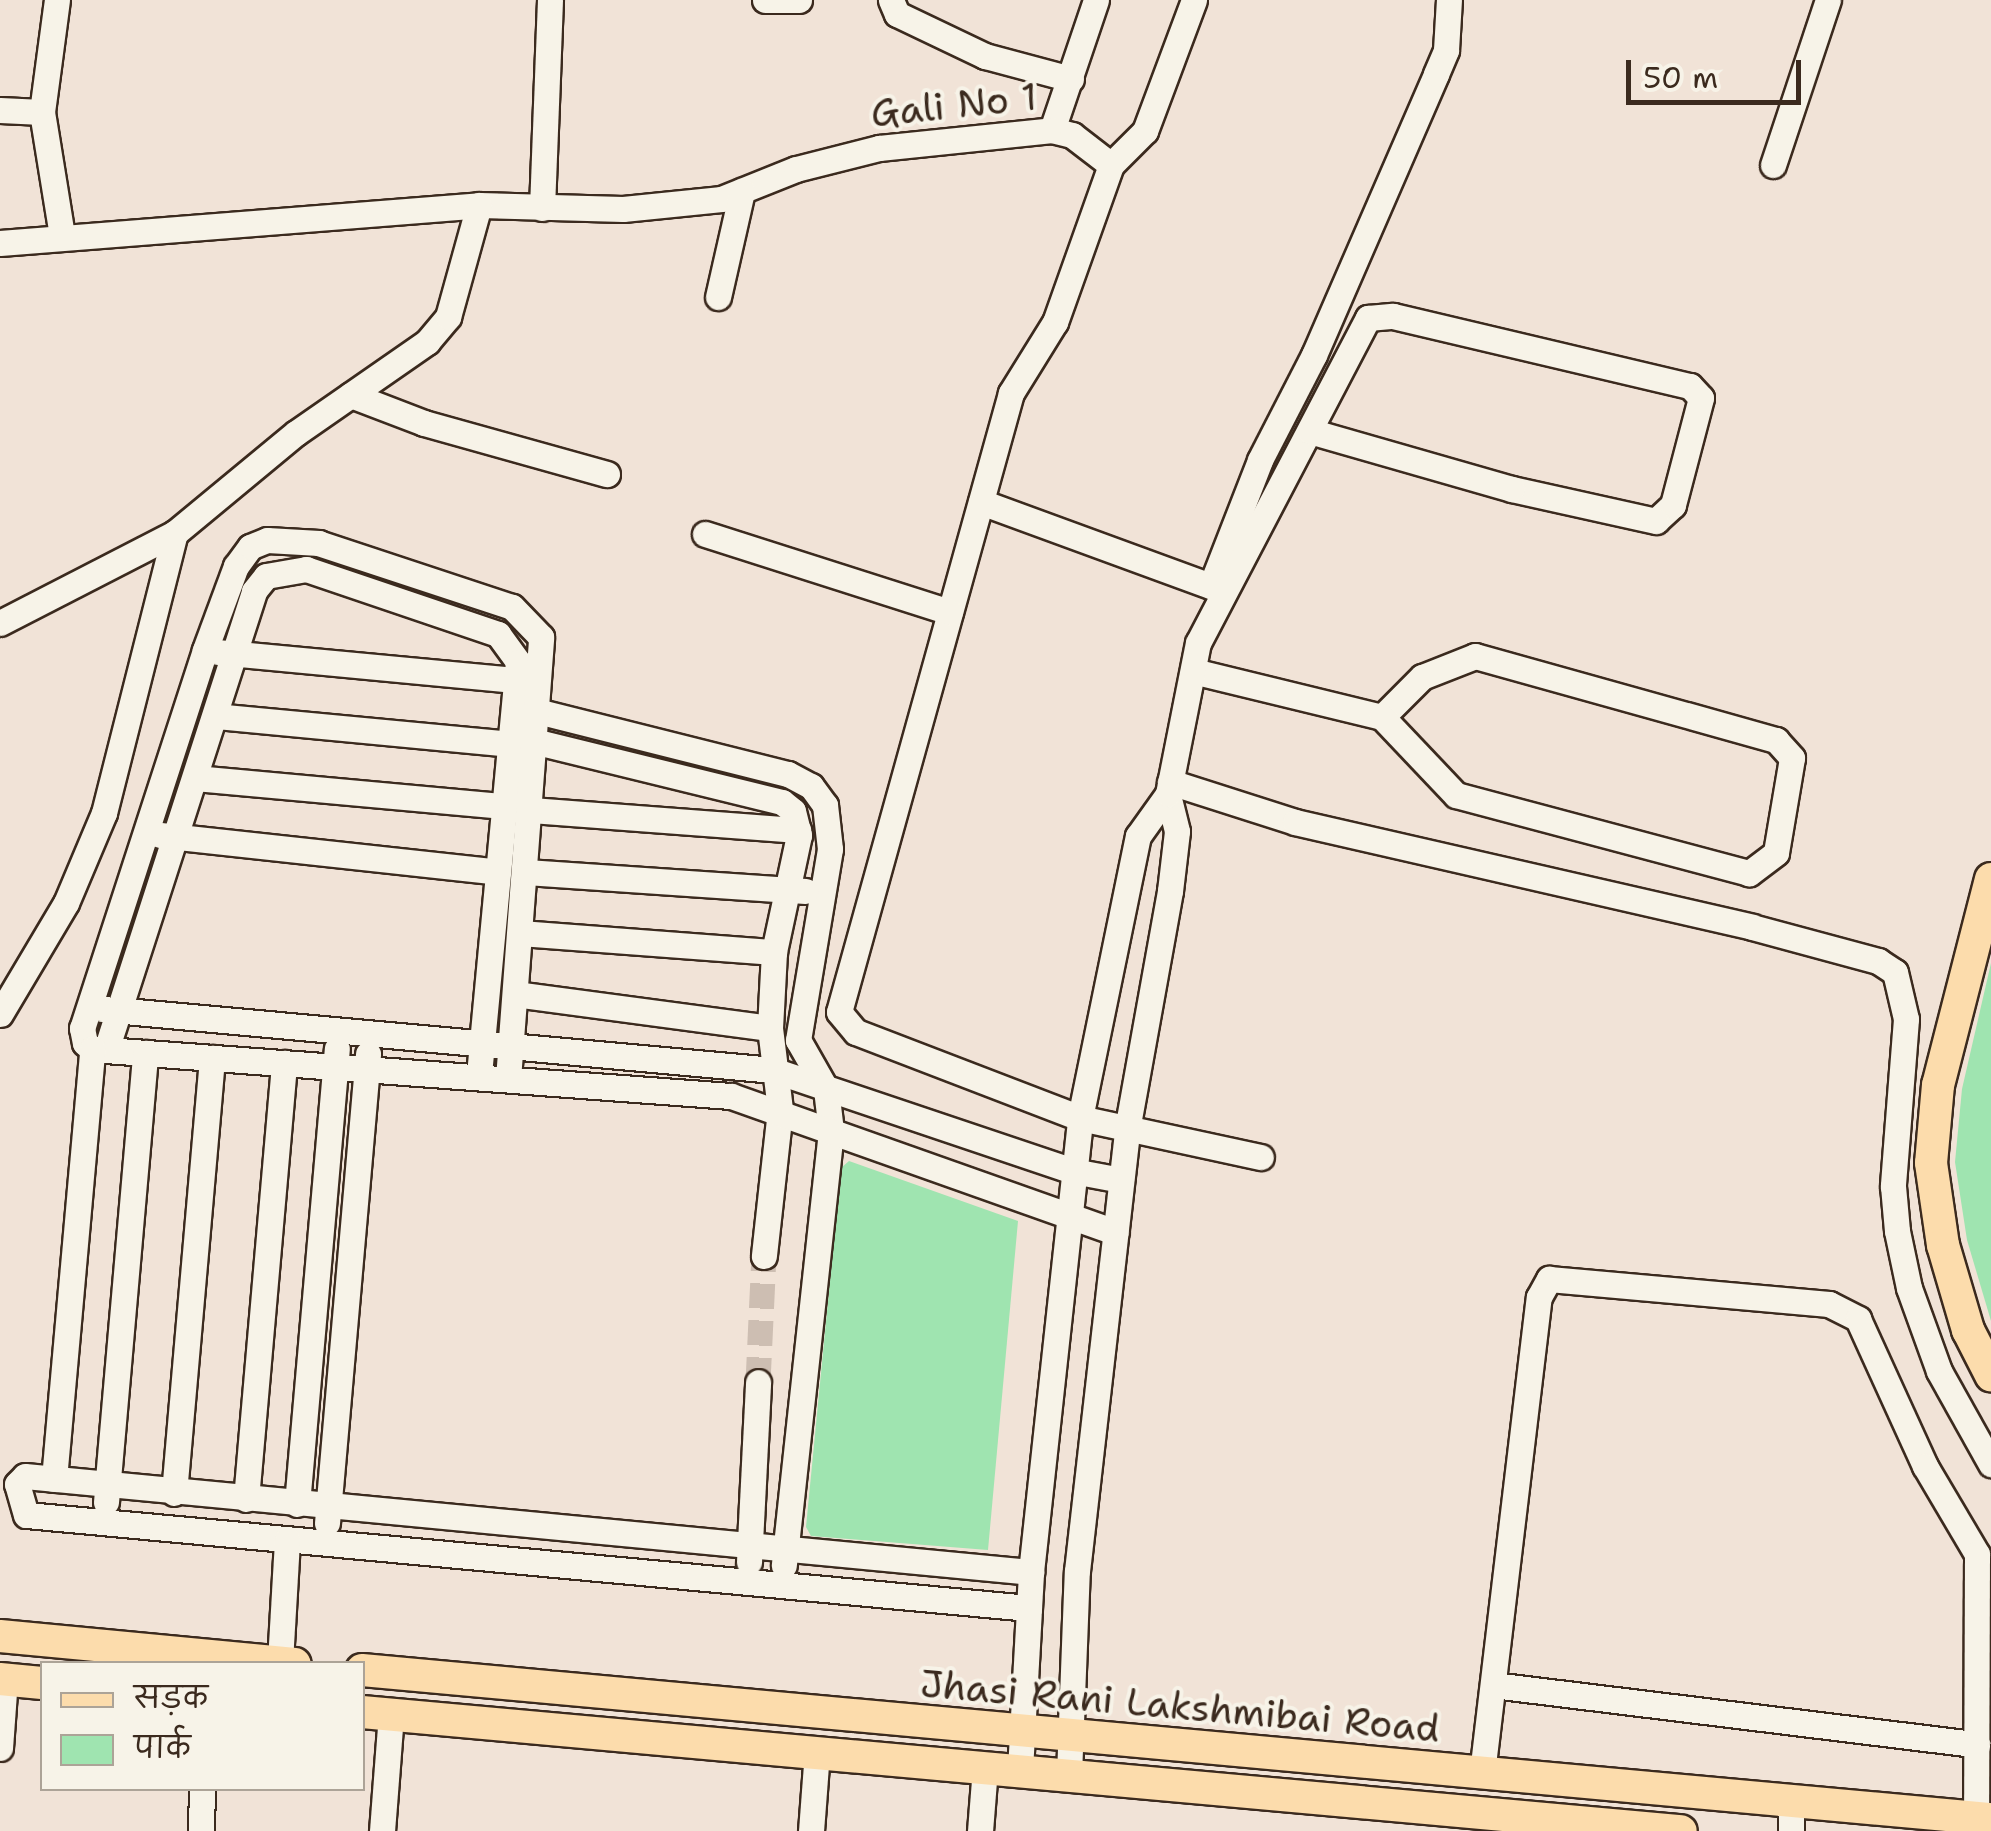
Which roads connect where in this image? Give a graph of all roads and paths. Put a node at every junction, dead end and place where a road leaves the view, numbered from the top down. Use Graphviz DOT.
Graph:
graph roads {
  1 [pos="58,0"];
  2 [pos="550,0"];
  3 [pos="765,0"];
  4 [pos="799,0"];
  5 [pos="892,0"];
  6 [pos="1096,0"];
  7 [pos="1194,0"];
  8 [pos="1448,0"];
  9 [pos="1828,0"];
  10 [pos="1072,80"];
  11 [pos="0,110"];
  12 [pos="42,112"];
  13 [pos="1052,130"];
  14 [pos="1110,165"];
  15 [pos="1773,165"];
  16 [pos="742,191"];
  17 [pos="479,205"];
  18 [pos="542,208"];
  19 [pos="62,236"];
  20 [pos="0,242"];
  21 [pos="718,296"];
  22 [pos="352,396"];
  23 [pos="1310,432"];
  24 [pos="607,474"];
  25 [pos="981,502"];
  26 [pos="175,532"];
  27 [pos="704,534"];
  28 [pos="950,612"];
  29 [pos="0,623"];
  30 [pos="205,650"];
  31 [pos="233,655"];
  32 [pos="1192,671"];
  33 [pos="523,699"];
  34 [pos="216,716"];
  35 [pos="1382,717"];
  36 [pos="519,741"];
  37 [pos="195,778"];
  38 [pos="1169,788"];
  39 [pos="504,806"];
  40 [pos="530,810"];
  41 [pos="798,830"];
  42 [pos="146,833"];
  43 [pos="176,836"];
  44 [pos="498,872"];
  45 [pos="526,872"];
  46 [pos="1991,879"];
  47 [pos="788,890"];
  48 [pos="820,892"];
  49 [pos="520,934"];
  50 [pos="774,952"];
  51 [pos="516,994"];
  52 [pos="89,1006"];
  53 [pos="118,1011"];
  54 [pos="0,1014"];
  55 [pos="770,1028"];
  56 [pos="339,1030"];
  57 [pos="370,1032"];
  58 [pos="482,1042"];
  59 [pos="512,1044"];
  60 [pos="99,1049"];
  61 [pos="145,1053"];
  62 [pos="212,1058"];
  63 [pos="284,1063"];
  64 [pos="336,1066"];
  65 [pos="367,1069"];
  66 [pos="773,1070"];
  67 [pos="479,1077"];
  68 [pos="508,1079"];
  69 [pos="826,1089"];
  70 [pos="780,1110"];
  71 [pos="1080,1118"];
  72 [pos="1127,1130"];
  73 [pos="832,1131"];
  74 [pos="1261,1157"];
  75 [pos="1073,1171"];
  76 [pos="1121,1180"];
  77 [pos="1069,1215"];
  78 [pos="1116,1232"];
  79 [pos="764,1256"];
  80 [pos="316,1286"];
  81 [pos="347,1289"];
  82 [pos="1991,1374"];
  83 [pos="758,1382"];
  84 [pos="1991,1464"];
  85 [pos="54,1480"];
  86 [pos="107,1486"];
  87 [pos="174,1493"];
  88 [pos="246,1499"];
  89 [pos="297,1504"];
  90 [pos="328,1507"];
  91 [pos="104,1522"];
  92 [pos="556,1528"];
  93 [pos="288,1539"];
  94 [pos="325,1542"];
  95 [pos="751,1546"];
  96 [pos="786,1549"];
  97 [pos="911,1561"];
  98 [pos="552,1564"];
  99 [pos="1031,1572"];
  100 [pos="748,1582"];
  101 [pos="782,1585"];
  102 [pos="908,1596"];
  103 [pos="1029,1608"];
  104 [pos="0,1636"];
  105 [pos="269,1661"];
  106 [pos="280,1661"];
  107 [pos="365,1670"];
  108 [pos="3,1679"];
  109 [pos="40,1683"];
  110 [pos="1493,1686"];
  111 [pos="376,1713"];
  112 [pos="1022,1732"];
  113 [pos="1072,1736"];
  114 [pos="1977,1744"];
  115 [pos="0,1748"];
  116 [pos="817,1752"];
  117 [pos="985,1767"];
  118 [pos="1020,1770"];
  119 [pos="1482,1773"];
  120 [pos="1068,1774"];
  121 [pos="202,1791"];
  122 [pos="1790,1816"];
  123 [pos="1984,1819"];
  124 [pos="201,1831"];
  125 [pos="382,1831"];
  126 [pos="810,1831"];
  127 [pos="980,1831"];
  128 [pos="1681,1831"];
  1 -- 12 [label="street"];
  2 -- 18 [label="street"];
  3 -- 4 [label="street"];
  5 -- 10 [label="street"];
  6 -- 10 [label="street"];
  7 -- 14 [label="street"];
  8 -- 25 [label="street"];
  9 -- 15 [label="street"];
  10 -- 13 [label="street"];
  11 -- 12 [label="street"];
  12 -- 19 [label="street"];
  13 -- 14 [label="street, Gali No 1"];
  13 -- 16 [label="street, Gali No 1"];
  14 -- 25 [label="street"];
  16 -- 18 [label="street, Gali No 1"];
  16 -- 21 [label="street"];
  17 -- 18 [label="street, Gali No 1"];
  17 -- 19 [label="street, Gali No 1"];
  17 -- 22 [label="street"];
  19 -- 20 [label="street, Gali No 1"];
  22 -- 24 [label="street"];
  22 -- 26 [label="street"];
  23 -- 23 [label="street"];
  23 -- 32 [label="street"];
  25 -- 28 [label="street"];
  26 -- 29 [label="street"];
  26 -- 54 [label="street"];
  27 -- 28 [label="street"];
  28 -- 71 [label="street"];
  30 -- 31 [label="street"];
  30 -- 33 [label="street"];
  30 -- 42 [label="street"];
  31 -- 33 [label="street"];
  31 -- 33 [label="street"];
  31 -- 34 [label="street"];
  32 -- 35 [label="street"];
  32 -- 38 [label="street"];
  33 -- 36 [label="street"];
  33 -- 48 [label="street"];
  34 -- 36 [label="street"];
  34 -- 37 [label="street"];
  35 -- 35 [label="street"];
  36 -- 39 [label="street"];
  36 -- 40 [label="street"];
  36 -- 41 [label="street"];
  37 -- 39 [label="street"];
  37 -- 43 [label="street"];
  38 -- 71 [label="street"];
  38 -- 72 [label="street"];
  38 -- 84 [label="street"];
  39 -- 44 [label="street"];
  40 -- 41 [label="street"];
  40 -- 45 [label="street"];
  41 -- 47 [label="street"];
  42 -- 43 [label="street"];
  42 -- 52 [label="street"];
  43 -- 44 [label="street"];
  43 -- 53 [label="street"];
  44 -- 58 [label="street"];
  45 -- 47 [label="street"];
  45 -- 49 [label="street"];
  46 -- 82 [label="main road"];
  47 -- 48 [label="street"];
  47 -- 50 [label="street"];
  48 -- 69 [label="street"];
  49 -- 50 [label="street"];
  49 -- 51 [label="street"];
  50 -- 55 [label="street"];
  51 -- 55 [label="street"];
  51 -- 59 [label="street"];
  52 -- 53 [label="street"];
  52 -- 60 [label="street"];
  53 -- 56 [label="street"];
  53 -- 60 [label="street"];
  55 -- 66 [label="street"];
  56 -- 57 [label="street"];
  56 -- 64 [label="street"];
  57 -- 58 [label="street"];
  57 -- 65 [label="street"];
  58 -- 59 [label="street"];
  58 -- 67 [label="street"];
  59 -- 66 [label="street"];
  59 -- 68 [label="street"];
  60 -- 61 [label="street"];
  60 -- 85 [label="street"];
  61 -- 62 [label="street"];
  61 -- 86 [label="street"];
  62 -- 63 [label="street"];
  62 -- 87 [label="street"];
  63 -- 64 [label="street"];
  63 -- 88 [label="street"];
  64 -- 65 [label="street"];
  64 -- 80 [label="street"];
  65 -- 67 [label="street"];
  65 -- 81 [label="street"];
  66 -- 69 [label="street"];
  66 -- 70 [label="street"];
  67 -- 68 [label="street"];
  68 -- 70 [label="street"];
  69 -- 73 [label="street"];
  69 -- 75 [label="street"];
  70 -- 73 [label="street"];
  70 -- 79 [label="street"];
  71 -- 72 [label="street"];
  71 -- 75 [label="street"];
  72 -- 74 [label="street"];
  72 -- 76 [label="street"];
  73 -- 77 [label="street"];
  73 -- 96 [label="street"];
  75 -- 76 [label="street"];
  75 -- 77 [label="street"];
  76 -- 78 [label="street"];
  77 -- 78 [label="street"];
  77 -- 99 [label="street"];
  78 -- 113 [label="street"];
  80 -- 81 [label="street"];
  80 -- 89 [label="street"];
  81 -- 90 [label="street"];
  83 -- 95 [label="street"];
  85 -- 86 [label="street"];
  85 -- 91 [label="street"];
  86 -- 87 [label="street"];
  86 -- 91 [label="street"];
  87 -- 88 [label="street"];
  88 -- 89 [label="street"];
  89 -- 90 [label="street"];
  90 -- 92 [label="street"];
  90 -- 94 [label="street"];
  91 -- 93 [label="street"];
  92 -- 95 [label="street"];
  92 -- 98 [label="street"];
  93 -- 94 [label="street"];
  93 -- 106 [label="street"];
  94 -- 98 [label="street"];
  95 -- 96 [label="street"];
  95 -- 100 [label="street"];
  96 -- 97 [label="street"];
  96 -- 101 [label="street"];
  97 -- 99 [label="street"];
  97 -- 102 [label="street"];
  98 -- 100 [label="street"];
  99 -- 103 [label="street"];
  100 -- 101 [label="street"];
  101 -- 102 [label="street"];
  102 -- 103 [label="street"];
  103 -- 112 [label="street"];
  104 -- 105 [label="main road"];
  107 -- 112 [label="main road, Jhasi Rani Lakshmibai Road"];
  108 -- 109 [label="main road"];
  108 -- 115 [label="street"];
  110 -- 114 [label="street"];
  110 -- 114 [label="street"];
  110 -- 119 [label="street"];
  111 -- 116 [label="main road, Jhasi Rani Lakshmibai Road"];
  111 -- 125 [label="street"];
  112 -- 113 [label="main road, Jhasi Rani Lakshmibai Road"];
  112 -- 118 [label="street"];
  113 -- 119 [label="main road, Jhasi Rani Lakshmibai Road"];
  113 -- 120 [label="street"];
  114 -- 123 [label="street"];
  116 -- 117 [label="main road, Jhasi Rani Lakshmibai Road"];
  116 -- 126 [label="street"];
  117 -- 118 [label="main road, Jhasi Rani Lakshmibai Road"];
  117 -- 127 [label="street"];
  118 -- 120 [label="main road, Jhasi Rani Lakshmibai Road"];
  119 -- 122 [label="main road, Jhasi Rani Lakshmibai Road"];
  120 -- 128 [label="main road, Jhasi Rani Lakshmibai Road"];
  121 -- 124 [label="street"];
  122 -- 123 [label="main road, Jhasi Rani Lakshmibai Road"];
}
